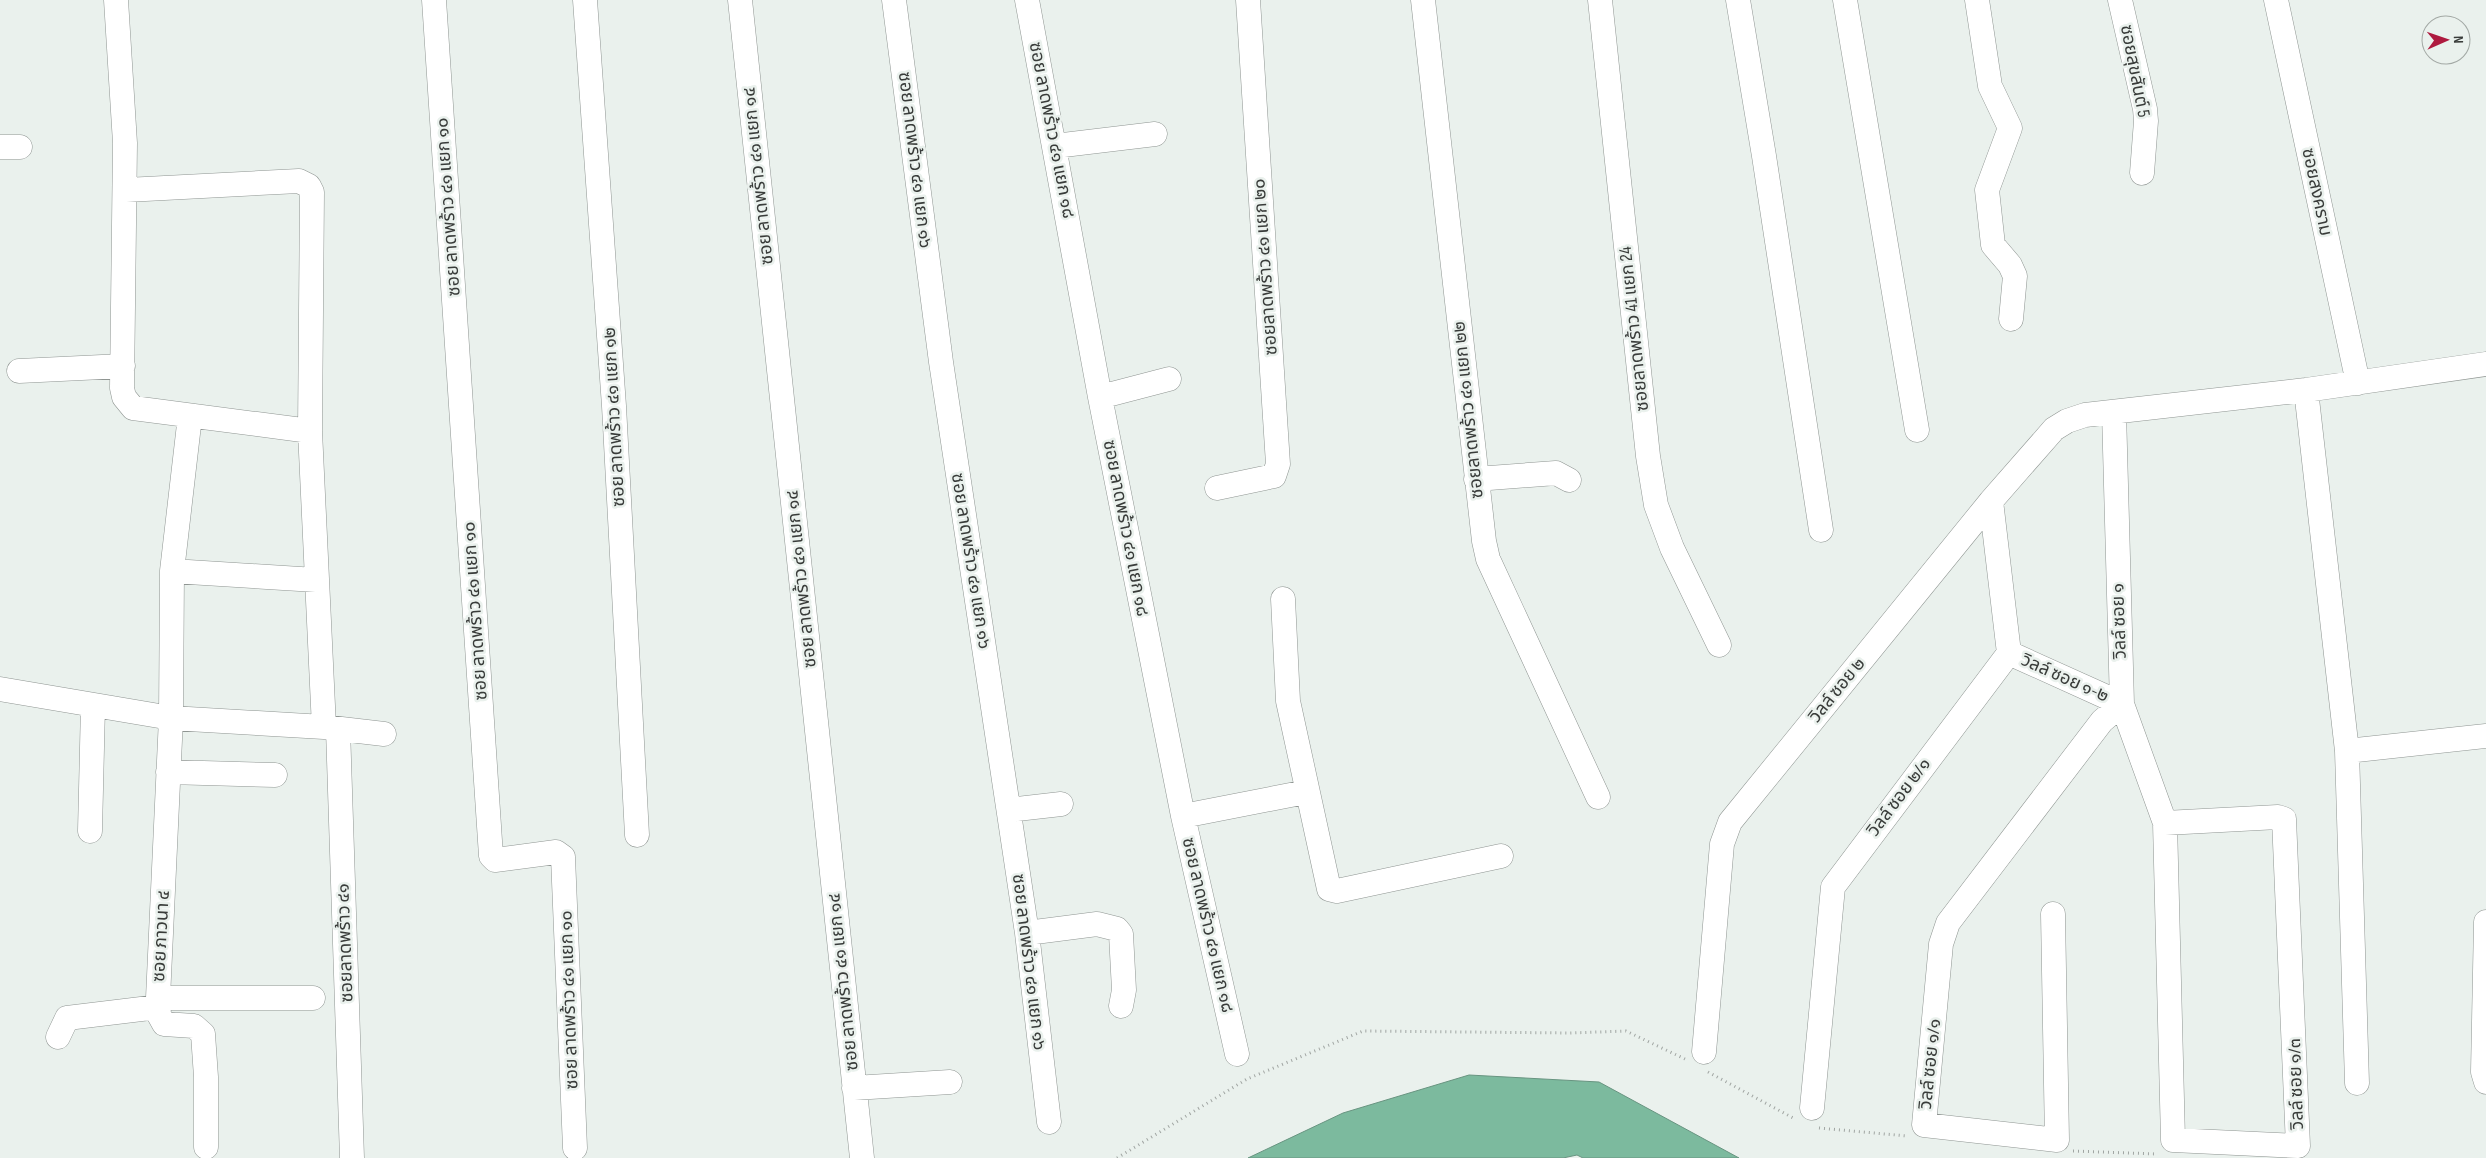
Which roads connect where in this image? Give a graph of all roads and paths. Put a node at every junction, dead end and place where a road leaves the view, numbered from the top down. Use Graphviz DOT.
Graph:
graph roads {
  1 [pos="116,0"];
  2 [pos="434,0"];
  3 [pos="585,0"];
  4 [pos="740,0"];
  5 [pos="894,0"];
  6 [pos="1027,0"];
  7 [pos="1248,0"];
  8 [pos="1423,0"];
  9 [pos="1600,0"];
  10 [pos="1738,0"];
  11 [pos="1845,0"];
  12 [pos="1977,0"];
  13 [pos="2120,0"];
  14 [pos="2276,0"];
  15 [pos="1155,134"];
  16 [pos="1055,146"];
  17 [pos="2142,173"];
  18 [pos="126,190"];
  19 [pos="2011,319"];
  20 [pos="2486,364"];
  21 [pos="123,366"];
  22 [pos="19,371"];
  23 [pos="1169,378"];
  24 [pos="2358,383"];
  25 [pos="2306,390"];
  26 [pos="1100,397"];
  27 [pos="2114,412"];
  28 [pos="190,416"];
  29 [pos="1917,430"];
  30 [pos="310,431"];
  31 [pos="1476,479"];
  32 [pos="1569,480"];
  33 [pos="1218,488"];
  34 [pos="1991,501"];
  35 [pos="1822,530"];
  36 [pos="172,571"];
  37 [pos="316,580"];
  38 [pos="1283,600"];
  39 [pos="1719,645"];
  40 [pos="2009,653"];
  41 [pos="0,689"];
  42 [pos="2122,704"];
  43 [pos="93,706"];
  44 [pos="171,718"];
  45 [pos="331,728"];
  46 [pos="384,734"];
  47 [pos="2486,736"];
  48 [pos="2346,751"];
  49 [pos="168,772"];
  50 [pos="275,774"];
  51 [pos="1306,792"];
  52 [pos="1598,797"];
  53 [pos="1061,804"];
  54 [pos="1009,810"];
  55 [pos="1183,816"];
  56 [pos="2165,823"];
  57 [pos="90,831"];
  58 [pos="636,835"];
  59 [pos="1501,856"];
  60 [pos="2053,914"];
  61 [pos="2486,922"];
  62 [pos="1027,933"];
  63 [pos="313,998"];
  64 [pos="158,1003"];
  65 [pos="1121,1006"];
  66 [pos="58,1037"];
  67 [pos="1237,1054"];
  68 [pos="1697,1060"];
  69 [pos="950,1082"];
  70 [pos="2486,1082"];
  71 [pos="2357,1083"];
  72 [pos="854,1088"];
  73 [pos="1810,1120"];
  74 [pos="1049,1122"];
  75 [pos="1912,1137"];
  76 [pos="206,1147"];
  77 [pos="575,1148"];
  78 [pos="2070,1151"];
  79 [pos="2166,1154"];
  80 [pos="352,1158"];
  81 [pos="862,1158"];
  82 [pos="1117,1158"];
  1 -- 18 [label="street"];
  2 -- 77 [label="street, ซอย ลาดพร้าว ๔๑ แยก ๑๐"];
  3 -- 58 [label="street, ซอย ลาดพร้าว ๔๑ แยก ๑๒"];
  4 -- 72 [label="street, ซอย ลาดพร้าว ๔๑ แยก ๑๔"];
  5 -- 54 [label="street, ซอย ลาดพร้าว ๔๑ แยก ๑๖"];
  6 -- 16 [label="street, ซอย ลาดพร้าว ๔๑ แยก ๑๘"];
  7 -- 33 [label="street, ซอยลาดพร้าว ๔๑ แยก ๒๐"];
  8 -- 31 [label="street, ซอยลาดพร้าว ๔๑ แยก ๒๒"];
  9 -- 39 [label="street, ซอยลาดพร้าว 41 แยก 24"];
  10 -- 35 [label="street"];
  11 -- 29 [label="street"];
  12 -- 19 [label="street"];
  13 -- 17 [label="street, ซอยสุขสันต์ 5"];
  14 -- 24 [label="street, ซอยสงคราม"];
  15 -- 16 [label="street"];
  16 -- 26 [label="street, ซอย ลาดพร้าว ๔๑ แยก ๑๘"];
  18 -- 21 [label="street"];
  18 -- 30 [label="street, ซอยลาดพร้าว ๔๑"];
  20 -- 24 [label="street, วิลล์ ซอย ๒"];
  21 -- 22 [label="street"];
  21 -- 28 [label="street"];
  23 -- 26 [label="street"];
  24 -- 25 [label="street, วิลล์ ซอย ๒"];
  25 -- 27 [label="street, วิลล์ ซอย ๒"];
  25 -- 48 [label="street"];
  26 -- 55 [label="street, ซอย ลาดพร้าว ๔๑ แยก ๑๘"];
  27 -- 34 [label="street, วิลล์ ซอย ๒"];
  27 -- 42 [label="street, วิลล์ ซอย ๑"];
  28 -- 30 [label="street"];
  28 -- 36 [label="street, ซอย ภาวนา ๔"];
  30 -- 37 [label="street, ซอยลาดพร้าว ๔๑"];
  31 -- 32 [label="street"];
  31 -- 52 [label="street, ซอยลาดพร้าว ๔๑ แยก ๒๒"];
  34 -- 40 [label="street"];
  34 -- 68 [label="street, วิลล์ ซอย ๒"];
  36 -- 37 [label="street"];
  36 -- 44 [label="street, ซอย ภาวนา ๔"];
  37 -- 45 [label="street, ซอยลาดพร้าว ๔๑"];
  38 -- 51 [label="street"];
  40 -- 42 [label="street, วิลล์ ซอย ๑-๒"];
  40 -- 73 [label="street, วิลล์ ซอย ๒/๑"];
  41 -- 43 [label="street"];
  42 -- 56 [label="street, วิลล์ ซอย ๑"];
  42 -- 60 [label="street, วิลล์ ซอย ๑/๑"];
  43 -- 44 [label="street"];
  43 -- 57 [label="street"];
  44 -- 45 [label="street"];
  44 -- 49 [label="street, ซอย ภาวนา ๔"];
  45 -- 46 [label="street"];
  45 -- 80 [label="street, ซอยลาดพร้าว ๔๑"];
  47 -- 48 [label="street"];
  48 -- 71 [label="street"];
  49 -- 50 [label="street"];
  49 -- 64 [label="street, ซอย ภาวนา ๔"];
  51 -- 55 [label="street"];
  51 -- 59 [label="street"];
  53 -- 54 [label="street"];
  54 -- 62 [label="street, ซอย ลาดพร้าว ๔๑ แยก ๑๖"];
  55 -- 67 [label="street, ซอย ลาดพร้าว ๔๑ แยก ๑๘"];
  56 -- 56 [label="street, วิลล์ ซอย ๑/๓"];
  61 -- 70 [label="street"];
  62 -- 65 [label="street"];
  62 -- 74 [label="street, ซอย ลาดพร้าว ๔๑ แยก ๑๖"];
  63 -- 64 [label="street, ซอย ภาวนา ๔"];
  64 -- 66 [label="street"];
  64 -- 76 [label="street"];
  68 -- 73 [label="path"];
  68 -- 82 [label="path"];
  69 -- 72 [label="street"];
  72 -- 81 [label="street, ซอย ลาดพร้าว ๔๑ แยก ๑๔"];
  73 -- 75 [label="path"];
  78 -- 79 [label="path"];
}
